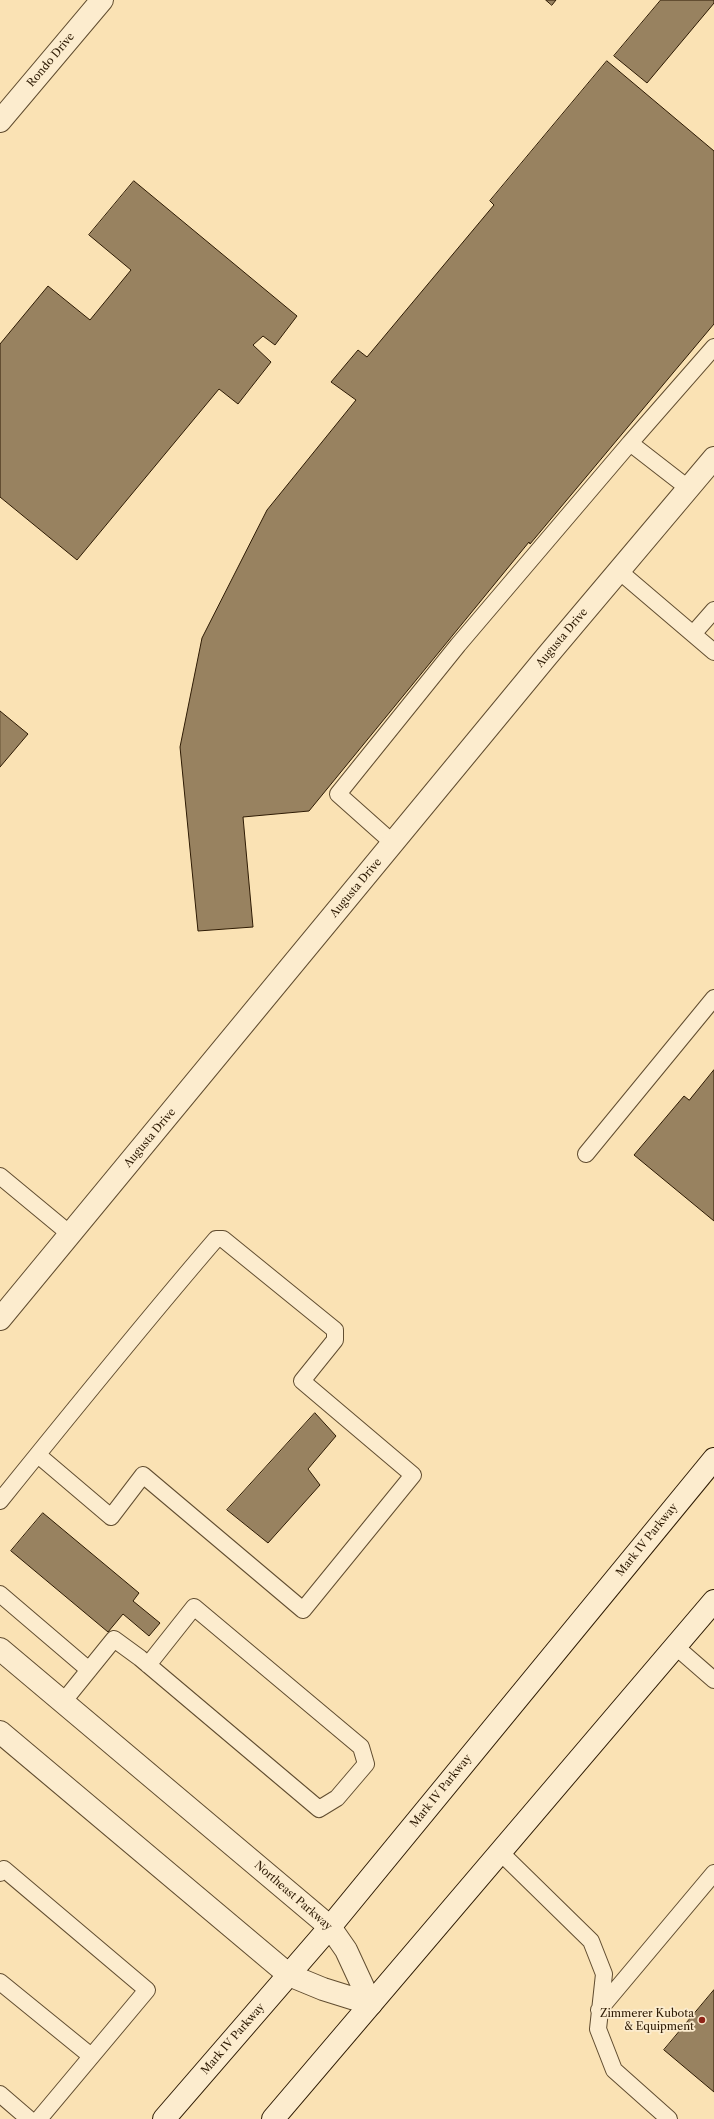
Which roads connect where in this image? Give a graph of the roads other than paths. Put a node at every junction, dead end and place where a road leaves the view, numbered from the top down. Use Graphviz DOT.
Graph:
graph roads {
  1 [pos="102,0"];
  2 [pos="0,121"];
  3 [pos="714,347"];
  4 [pos="630,443"];
  5 [pos="714,458"];
  6 [pos="688,488"];
  7 [pos="619,571"];
  8 [pos="714,610"];
  9 [pos="693,634"];
  10 [pos="714,652"];
  11 [pos="393,843"];
  12 [pos="714,998"];
  13 [pos="586,1154"];
  14 [pos="0,1176"];
  15 [pos="70,1234"];
  16 [pos="0,1319"];
  17 [pos="38,1455"];
  18 [pos="714,1459"];
  19 [pos="0,1501"];
  20 [pos="0,1594"];
  21 [pos="714,1601"];
  22 [pos="675,1646"];
  23 [pos="0,1649"];
  24 [pos="148,1665"];
  25 [pos="89,1670"];
  26 [pos="714,1680"];
  27 [pos="63,1702"];
  28 [pos="0,1732"];
  29 [pos="500,1852"];
  30 [pos="0,1873"];
  31 [pos="714,1873"];
  32 [pos="330,1927"];
  33 [pos="288,1975"];
  34 [pos="0,1982"];
  35 [pos="370,2004"];
  36 [pos="599,2010"];
  37 [pos="91,2056"];
  38 [pos="0,2094"];
  39 [pos="30,2119"];
  40 [pos="39,2119"];
  41 [pos="164,2119"];
  42 [pos="273,2119"];
  43 [pos="669,2119"];
  1 -- 2 [label="street, Rondo Drive"];
  3 -- 4 [label="lane"];
  4 -- 6 [label="lane"];
  4 -- 11 [label="lane"];
  5 -- 6 [label="street, Augusta Drive"];
  6 -- 7 [label="street, Augusta Drive"];
  7 -- 9 [label="lane"];
  7 -- 11 [label="street, Augusta Drive"];
  8 -- 9 [label="lane"];
  9 -- 10 [label="lane"];
  11 -- 15 [label="street, Augusta Drive"];
  12 -- 13 [label="lane"];
  14 -- 15 [label="lane"];
  15 -- 16 [label="street, Augusta Drive"];
  17 -- 17 [label="lane"];
  17 -- 19 [label="lane"];
  18 -- 32 [label="street, Mark IV Parkway"];
  20 -- 25 [label="lane"];
  21 -- 22 [label="street"];
  22 -- 26 [label="lane"];
  22 -- 29 [label="street"];
  23 -- 27 [label="street, Northeast Parkway"];
  24 -- 24 [label="lane"];
  24 -- 25 [label="lane"];
  25 -- 27 [label="lane"];
  27 -- 32 [label="street, Northeast Parkway"];
  28 -- 33 [label="street"];
  29 -- 35 [label="street"];
  29 -- 36 [label="lane"];
  30 -- 37 [label="lane"];
  31 -- 36 [label="lane"];
  32 -- 33 [label="street, Mark IV Parkway"];
  32 -- 35 [label="street, Northeast Parkway"];
  33 -- 35 [label="street"];
  33 -- 41 [label="street, Mark IV Parkway"];
  34 -- 37 [label="lane"];
  35 -- 42 [label="street"];
  36 -- 43 [label="lane"];
  37 -- 40 [label="lane"];
  38 -- 39 [label="lane"];
}
